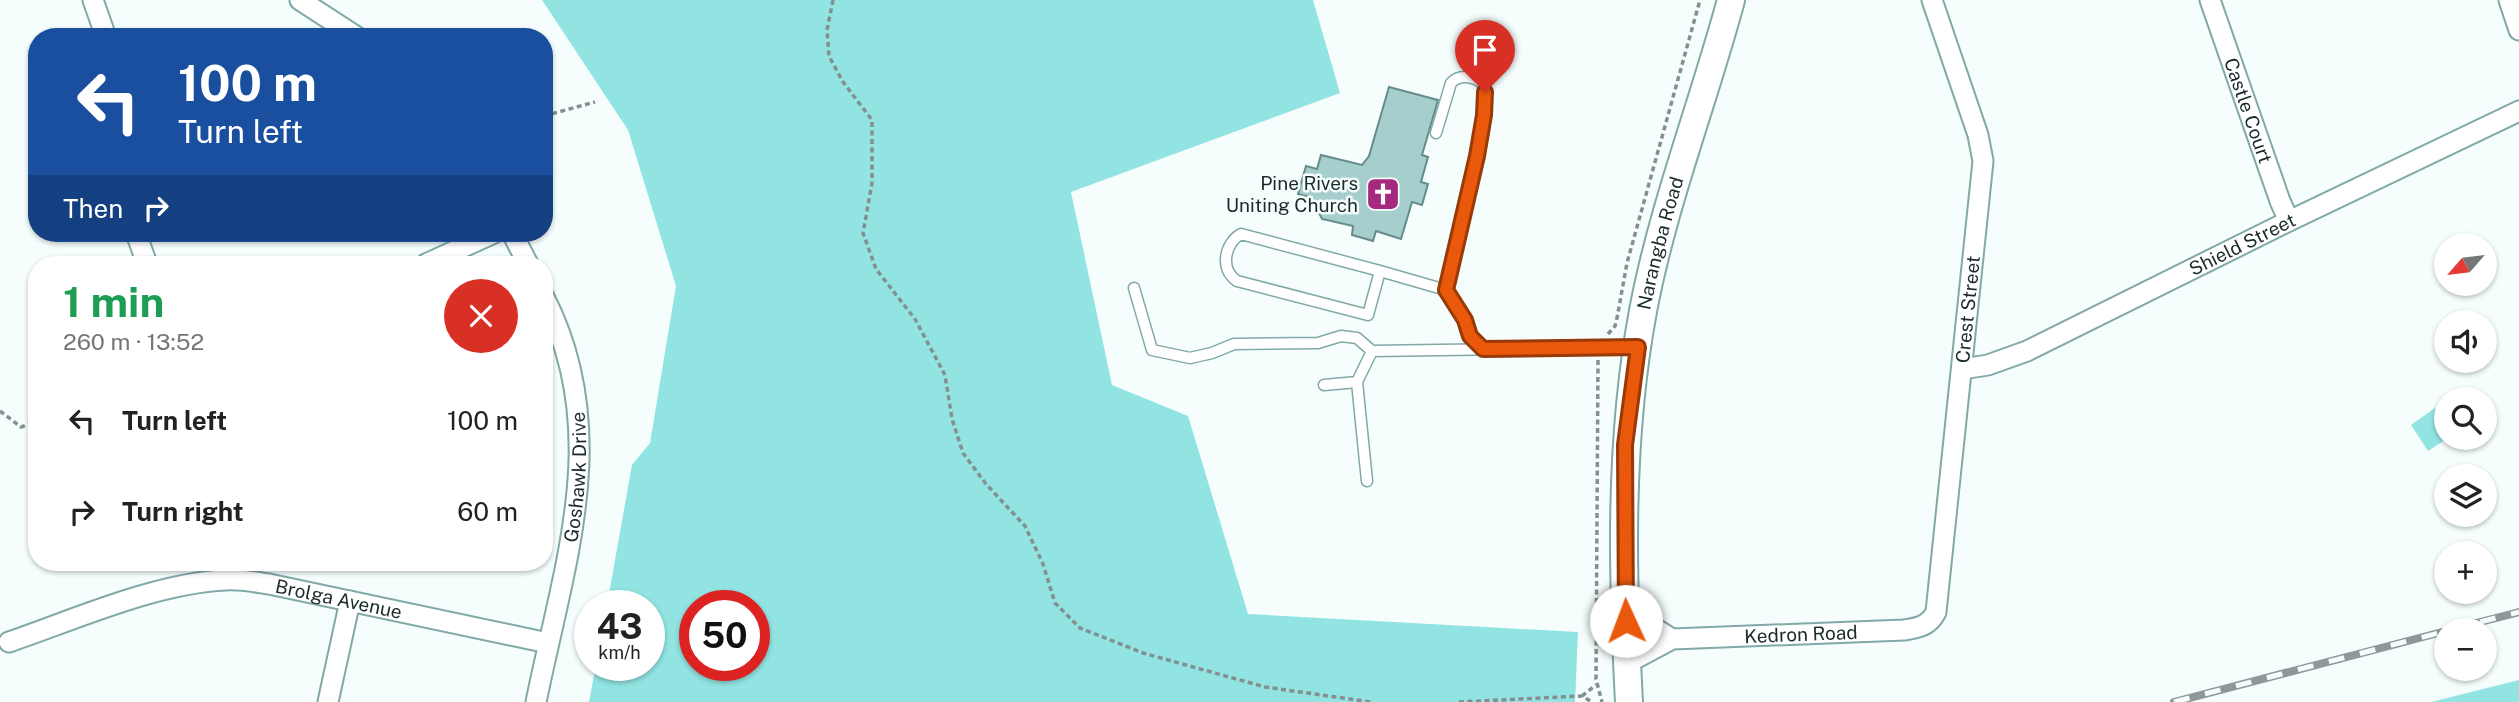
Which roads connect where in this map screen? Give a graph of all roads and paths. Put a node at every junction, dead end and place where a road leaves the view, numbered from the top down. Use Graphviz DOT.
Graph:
graph roads {
  1 [pos="93,0"];
  2 [pos="300,0"];
  3 [pos="833,0"];
  4 [pos="1700,0"];
  5 [pos="1731,0"];
  6 [pos="1933,0"];
  7 [pos="2210,0"];
  8 [pos="2509,0"];
  9 [pos="103,28"];
  10 [pos="343,28"];
  11 [pos="2519,30"];
  12 [pos="595,103"];
  13 [pos="2519,111"];
  14 [pos="553,114"];
  15 [pos="1436,133"];
  16 [pos="2289,221"];
  17 [pos="474,242"];
  18 [pos="444,256"];
  19 [pos="1380,271"];
  20 [pos="1134,288"];
  21 [pos="1446,290"];
  22 [pos="553,317"];
  23 [pos="1604,336"];
  24 [pos="1638,347"];
  25 [pos="1483,349"];
  26 [pos="1372,351"];
  27 [pos="1598,365"];
  28 [pos="1962,369"];
  29 [pos="1357,382"];
  30 [pos="1324,385"];
  31 [pos="0,411"];
  32 [pos="28,424"];
  33 [pos="1367,481"];
  34 [pos="1625,600"];
  35 [pos="351,601"];
  36 [pos="1930,622"];
  37 [pos="1672,639"];
  38 [pos="9,642"];
  39 [pos="548,643"];
  40 [pos="1627,663"];
  41 [pos="1596,685"];
  42 [pos="1582,696"];
  43 [pos="328,702"];
  44 [pos="536,702"];
  45 [pos="1371,702"];
  46 [pos="1459,702"];
  47 [pos="1592,702"];
  48 [pos="1602,702"];
  49 [pos="1629,702"];
  1 -- 9 [label="street"];
  2 -- 10 [label="street"];
  3 -- 45 [label="path"];
  4 -- 23 [label="path"];
  5 -- 24 [label="main road, Narangba Road"];
  6 -- 28 [label="street, Crest Street"];
  7 -- 16 [label="street, Castle Court"];
  8 -- 11 [label="street"];
  12 -- 14 [label="path"];
  13 -- 16 [label="street, Shield Street"];
  15 -- 21 [label="lane"];
  16 -- 28 [label="street, Shield Street"];
  17 -- 18 [label="street"];
  19 -- 19 [label="lane"];
  19 -- 21 [label="lane"];
  20 -- 26 [label="lane"];
  21 -- 25 [label="lane"];
  22 -- 39 [label="street, Goshawk Drive"];
  24 -- 25 [label="lane"];
  24 -- 34 [label="main road, Narangba Road"];
  25 -- 26 [label="lane"];
  26 -- 29 [label="lane"];
  27 -- 41 [label="path"];
  28 -- 36 [label="street, Crest Street"];
  29 -- 30 [label="lane"];
  29 -- 33 [label="lane"];
  31 -- 32 [label="path"];
  34 -- 37 [label="street"];
  34 -- 40 [label="main road, Narangba Road"];
  35 -- 38 [label="street, Brolga Avenue"];
  35 -- 39 [label="street, Brolga Avenue"];
  35 -- 43 [label="street"];
  36 -- 37 [label="street, Kedron Road"];
  37 -- 40 [label="street, Kedron Road"];
  39 -- 44 [label="street, Goshawk Drive"];
  40 -- 49 [label="main road, Narangba Road"];
  41 -- 42 [label="path"];
  41 -- 48 [label="path"];
  42 -- 46 [label="path"];
  42 -- 47 [label="path"];
}
